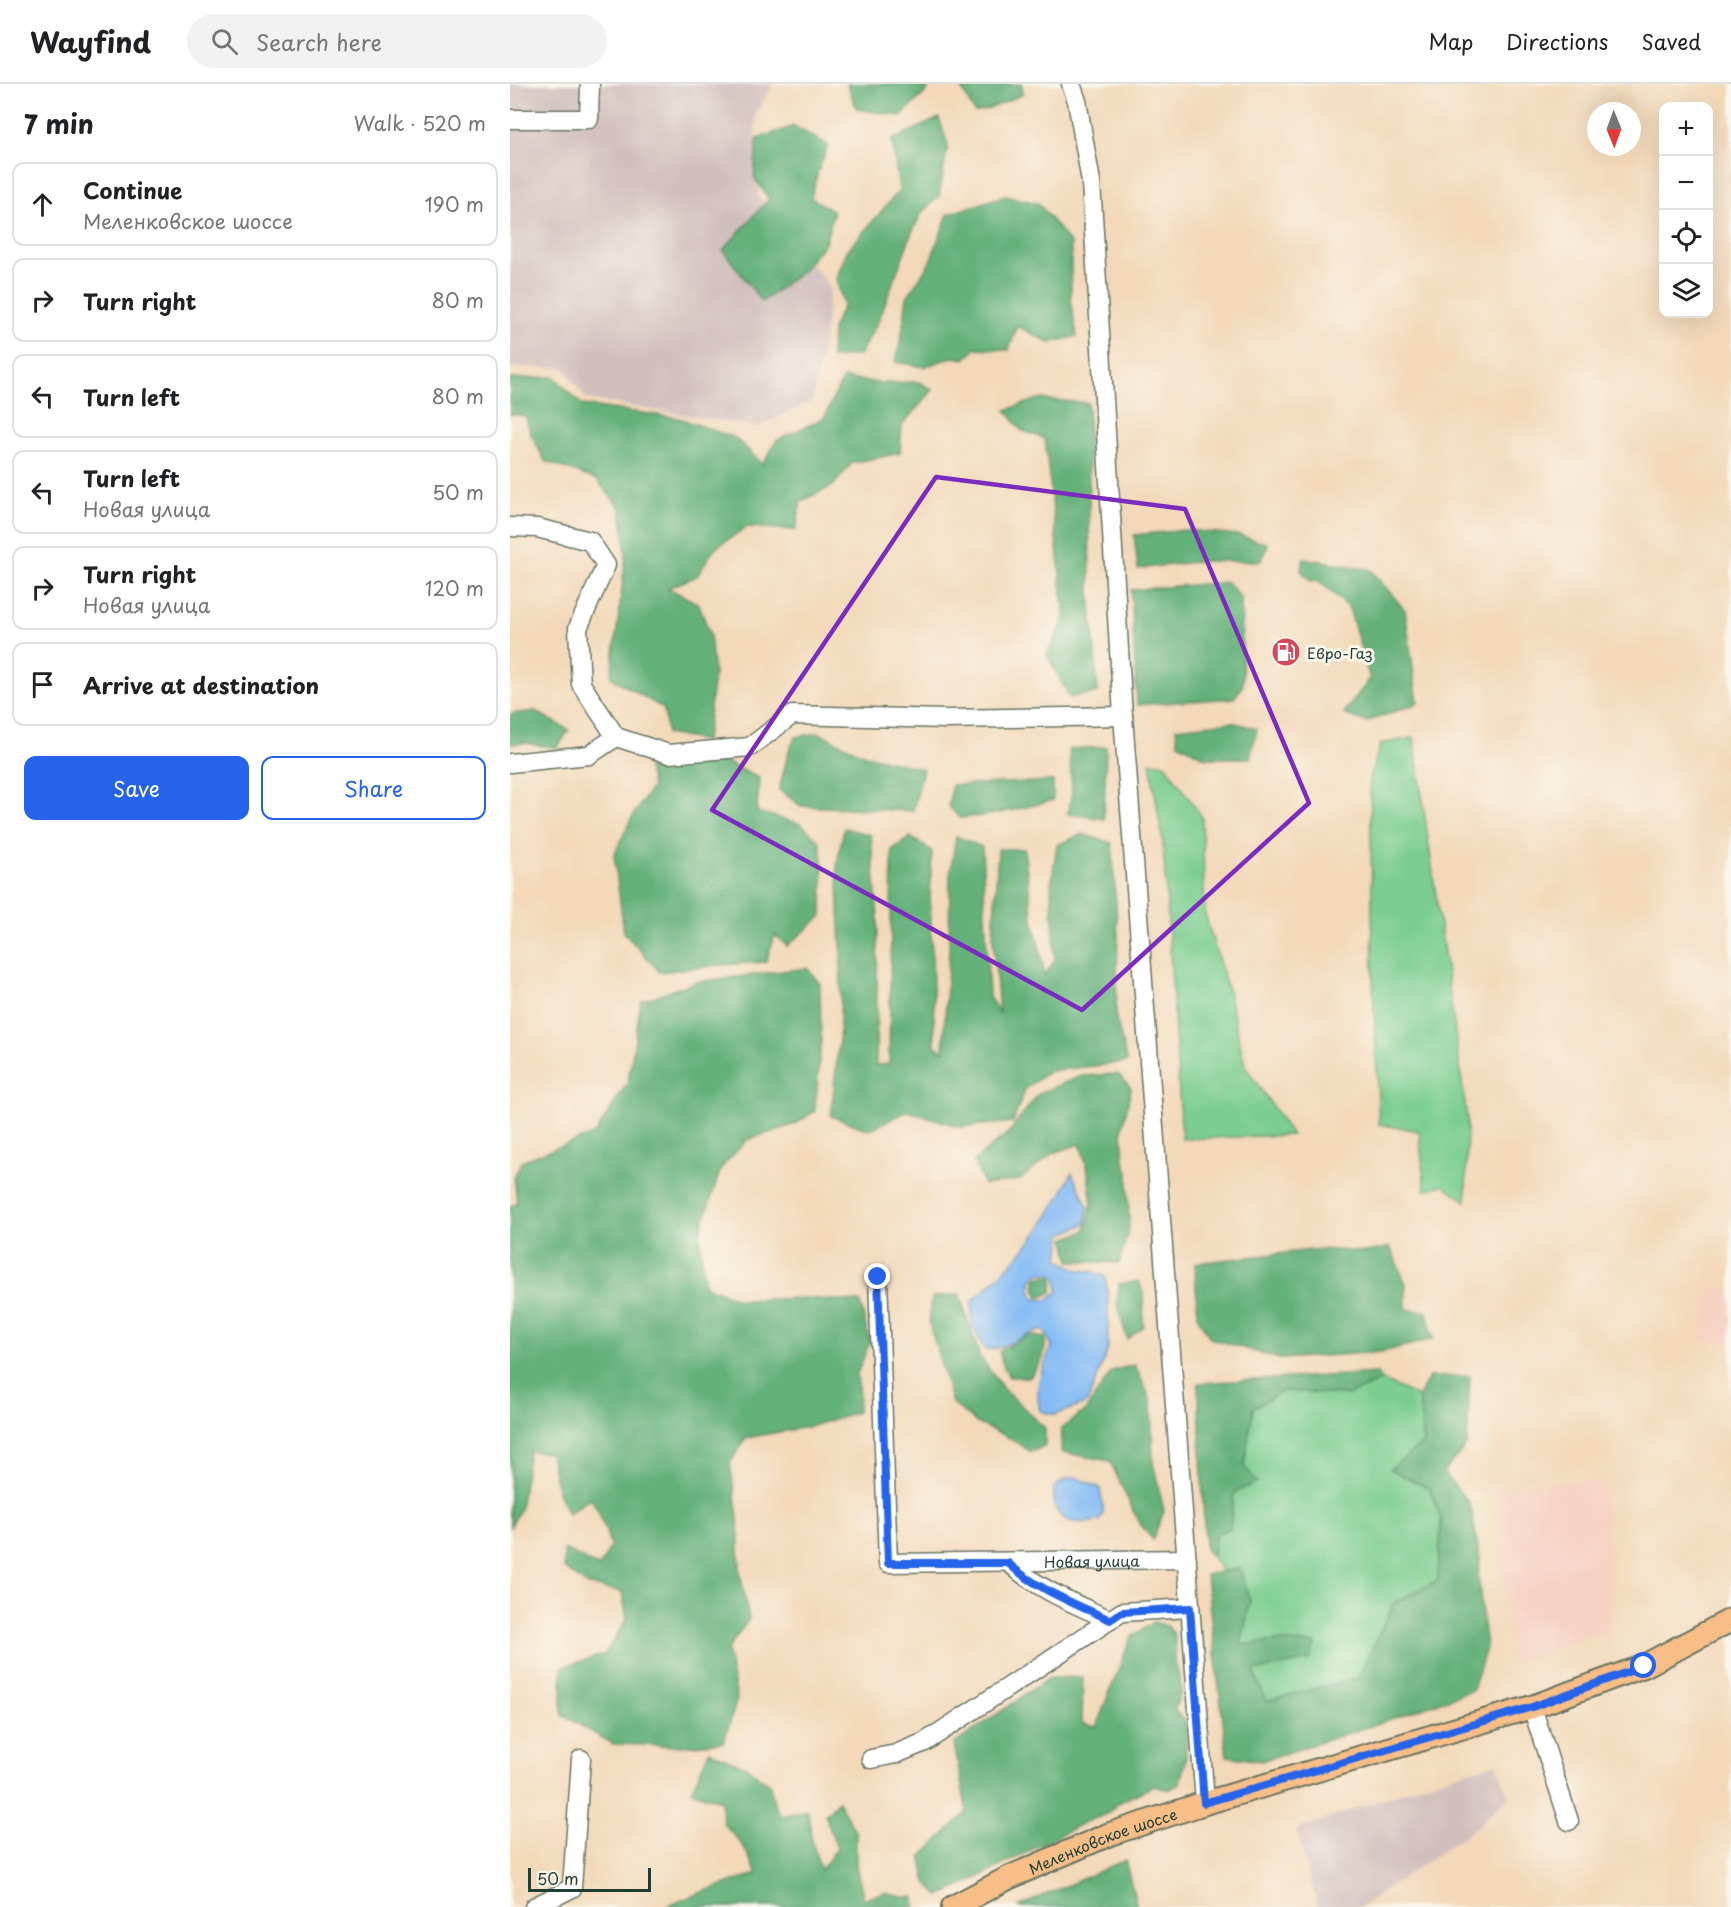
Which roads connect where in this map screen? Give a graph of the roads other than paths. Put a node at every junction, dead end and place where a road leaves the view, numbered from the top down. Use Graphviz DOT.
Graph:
graph roads {
  1 [pos="590,84"];
  2 [pos="1071,84"];
  3 [pos="510,119"];
  4 [pos="510,527"];
  5 [pos="1123,716"];
  6 [pos="616,737"];
  7 [pos="510,763"];
  8 [pos="878,1277"];
  9 [pos="1187,1558"];
  10 [pos="1008,1563"];
  11 [pos="1190,1608"];
  12 [pos="1110,1620"];
  13 [pos="1731,1620"];
  14 [pos="1532,1707"];
  15 [pos="581,1759"];
  16 [pos="871,1759"];
  17 [pos="1204,1803"];
  18 [pos="1569,1821"];
  19 [pos="534,1907"];
  20 [pos="952,1907"];
  1 -- 3 [label="street"];
  2 -- 5 [label="street"];
  4 -- 6 [label="street"];
  5 -- 6 [label="street"];
  5 -- 9 [label="street"];
  6 -- 7 [label="street"];
  8 -- 10 [label="street, Новая улица"];
  9 -- 10 [label="street, Новая улица"];
  9 -- 11 [label="street"];
  10 -- 12 [label="street"];
  11 -- 12 [label="street"];
  11 -- 17 [label="street"];
  12 -- 16 [label="street"];
  13 -- 14 [label="main road, Меленковское шоссе"];
  14 -- 17 [label="main road, Меленковское шоссе"];
  14 -- 18 [label="street"];
  15 -- 19 [label="street"];
  17 -- 20 [label="main road, Меленковское шоссе"];
}
